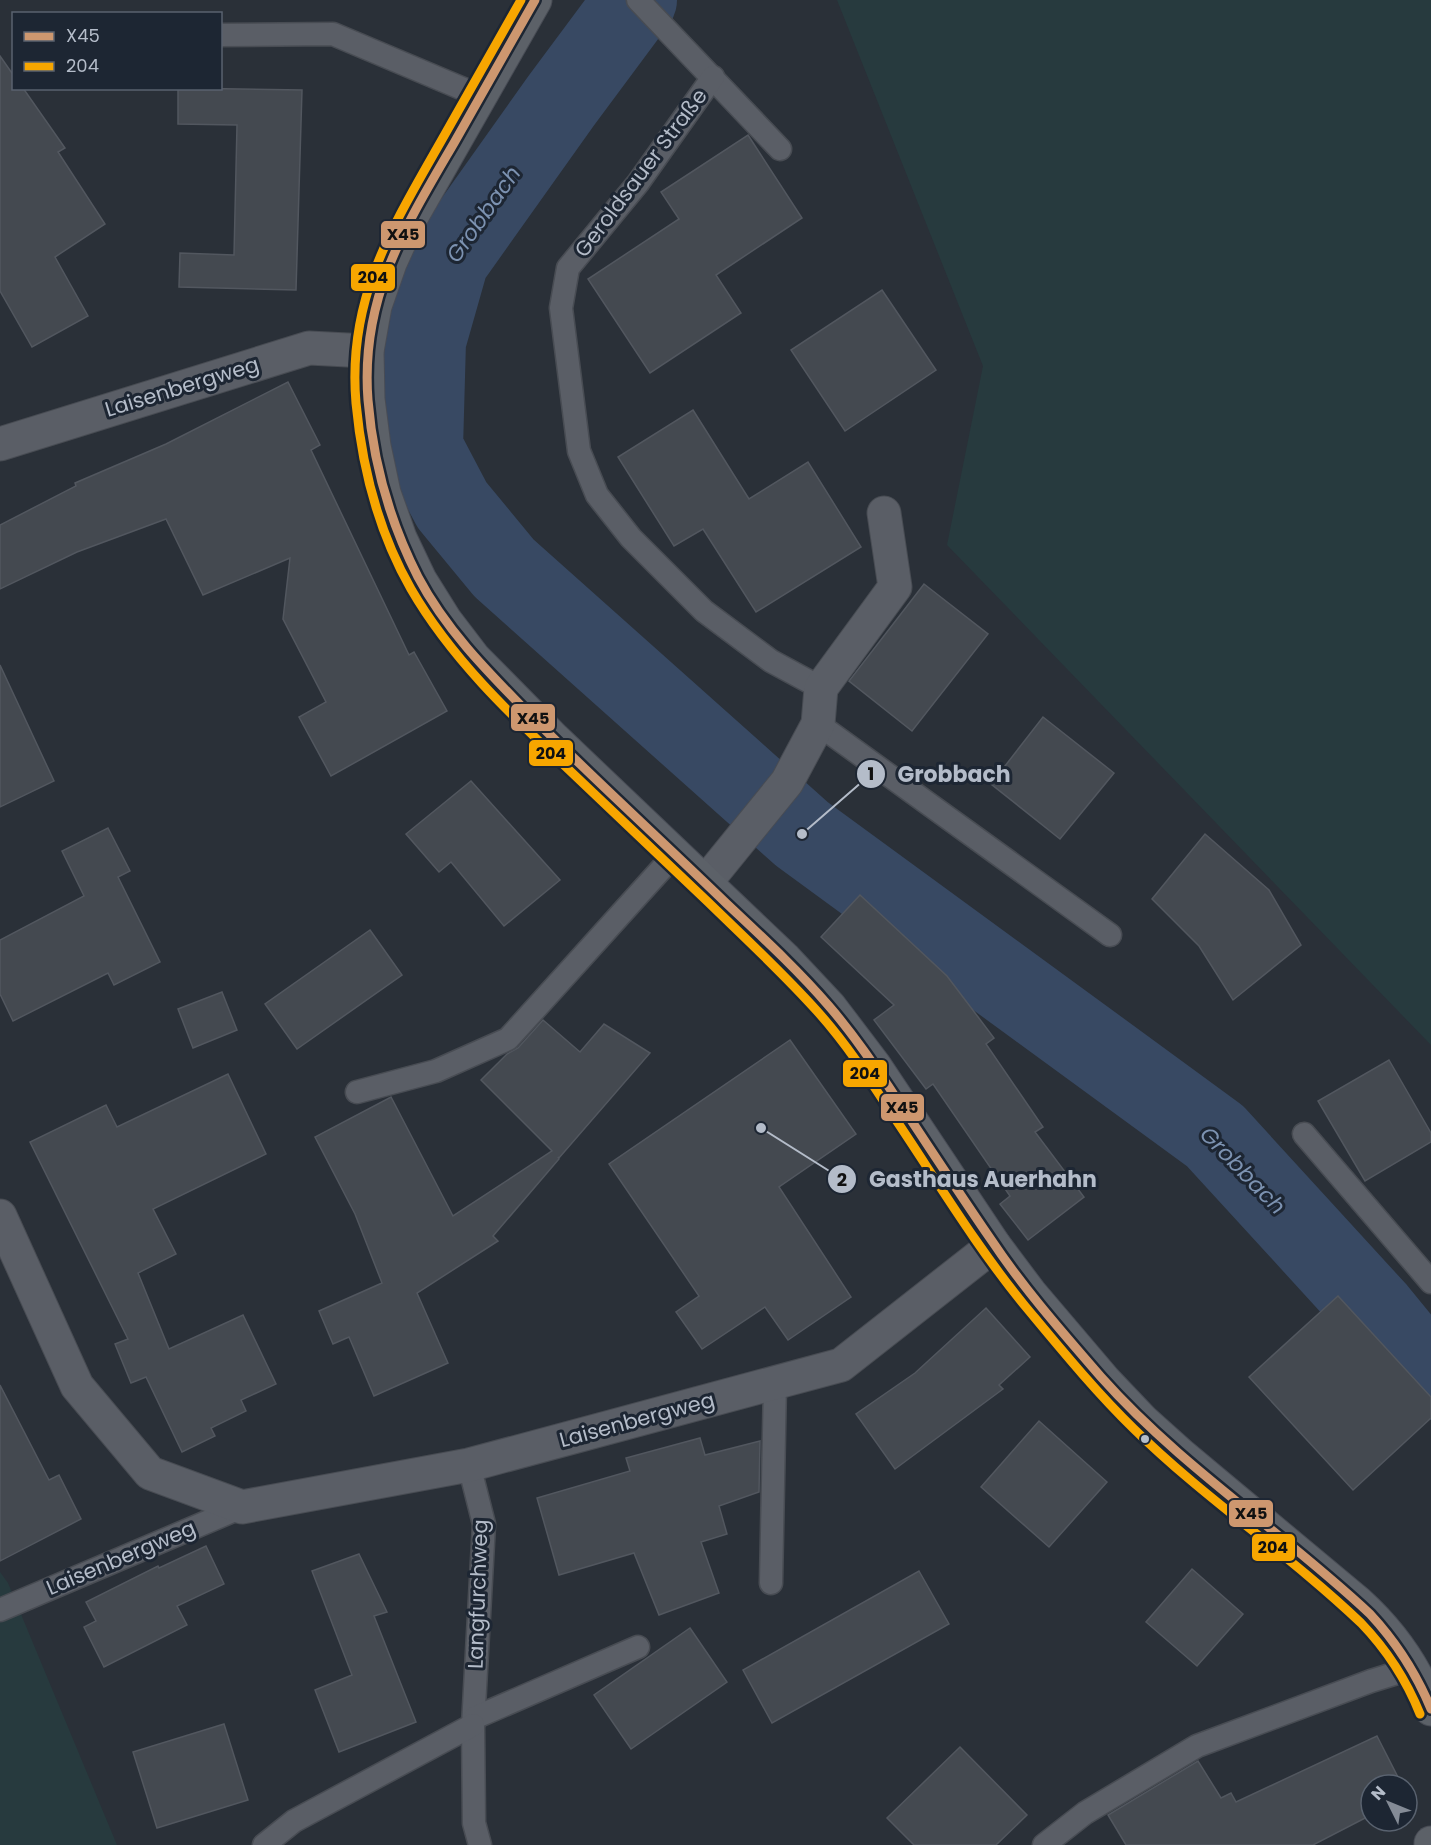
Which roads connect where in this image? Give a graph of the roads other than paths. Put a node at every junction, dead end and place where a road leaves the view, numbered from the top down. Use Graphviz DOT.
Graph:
graph roads {
  1 [pos="535,0"];
  2 [pos="638,0"];
  3 [pos="222,35"];
  4 [pos="713,77"];
  5 [pos="480,96"];
  6 [pos="780,148"];
  7 [pos="367,351"];
  8 [pos="0,444"];
  9 [pos="884,513"];
  10 [pos="821,688"];
  11 [pos="818,724"];
  12 [pos="675,854"];
  13 [pos="705,884"];
  14 [pos="1110,935"];
  15 [pos="357,1092"];
  16 [pos="1305,1134"];
  17 [pos="0,1216"];
  18 [pos="994,1245"];
  19 [pos="1431,1282"];
  20 [pos="775,1383"];
  21 [pos="469,1465"];
  22 [pos="242,1507"];
  23 [pos="771,1583"];
  24 [pos="0,1610"];
  25 [pos="638,1647"];
  26 [pos="1413,1668"];
  27 [pos="1431,1709"];
  28 [pos="473,1722"];
  29 [pos="264,1845"];
  30 [pos="480,1845"];
  31 [pos="1044,1845"];
  1 -- 5 [label="main road"];
  2 -- 4 [label="lane, Geroldsauer Straße"];
  3 -- 5 [label="lane"];
  4 -- 6 [label="lane, Geroldsauer Straße"];
  4 -- 10 [label="lane, Geroldsauer Straße"];
  5 -- 7 [label="main road"];
  7 -- 8 [label="street, Laisenbergweg"];
  7 -- 12 [label="main road"];
  9 -- 10 [label="street"];
  10 -- 11 [label="street"];
  11 -- 13 [label="street"];
  11 -- 14 [label="lane"];
  12 -- 13 [label="main road"];
  12 -- 15 [label="lane"];
  13 -- 18 [label="main road"];
  16 -- 19 [label="lane"];
  17 -- 22 [label="street, Laisenbergweg"];
  18 -- 20 [label="street, Laisenbergweg"];
  18 -- 26 [label="main road"];
  20 -- 21 [label="street, Laisenbergweg"];
  20 -- 23 [label="lane"];
  21 -- 22 [label="street, Laisenbergweg"];
  21 -- 28 [label="lane, Langfurchweg"];
  22 -- 24 [label="lane, Laisenbergweg"];
  25 -- 28 [label="lane"];
  26 -- 27 [label="main road"];
  26 -- 31 [label="lane"];
  28 -- 29 [label="lane"];
  28 -- 30 [label="lane, Langfurchweg"];
}
